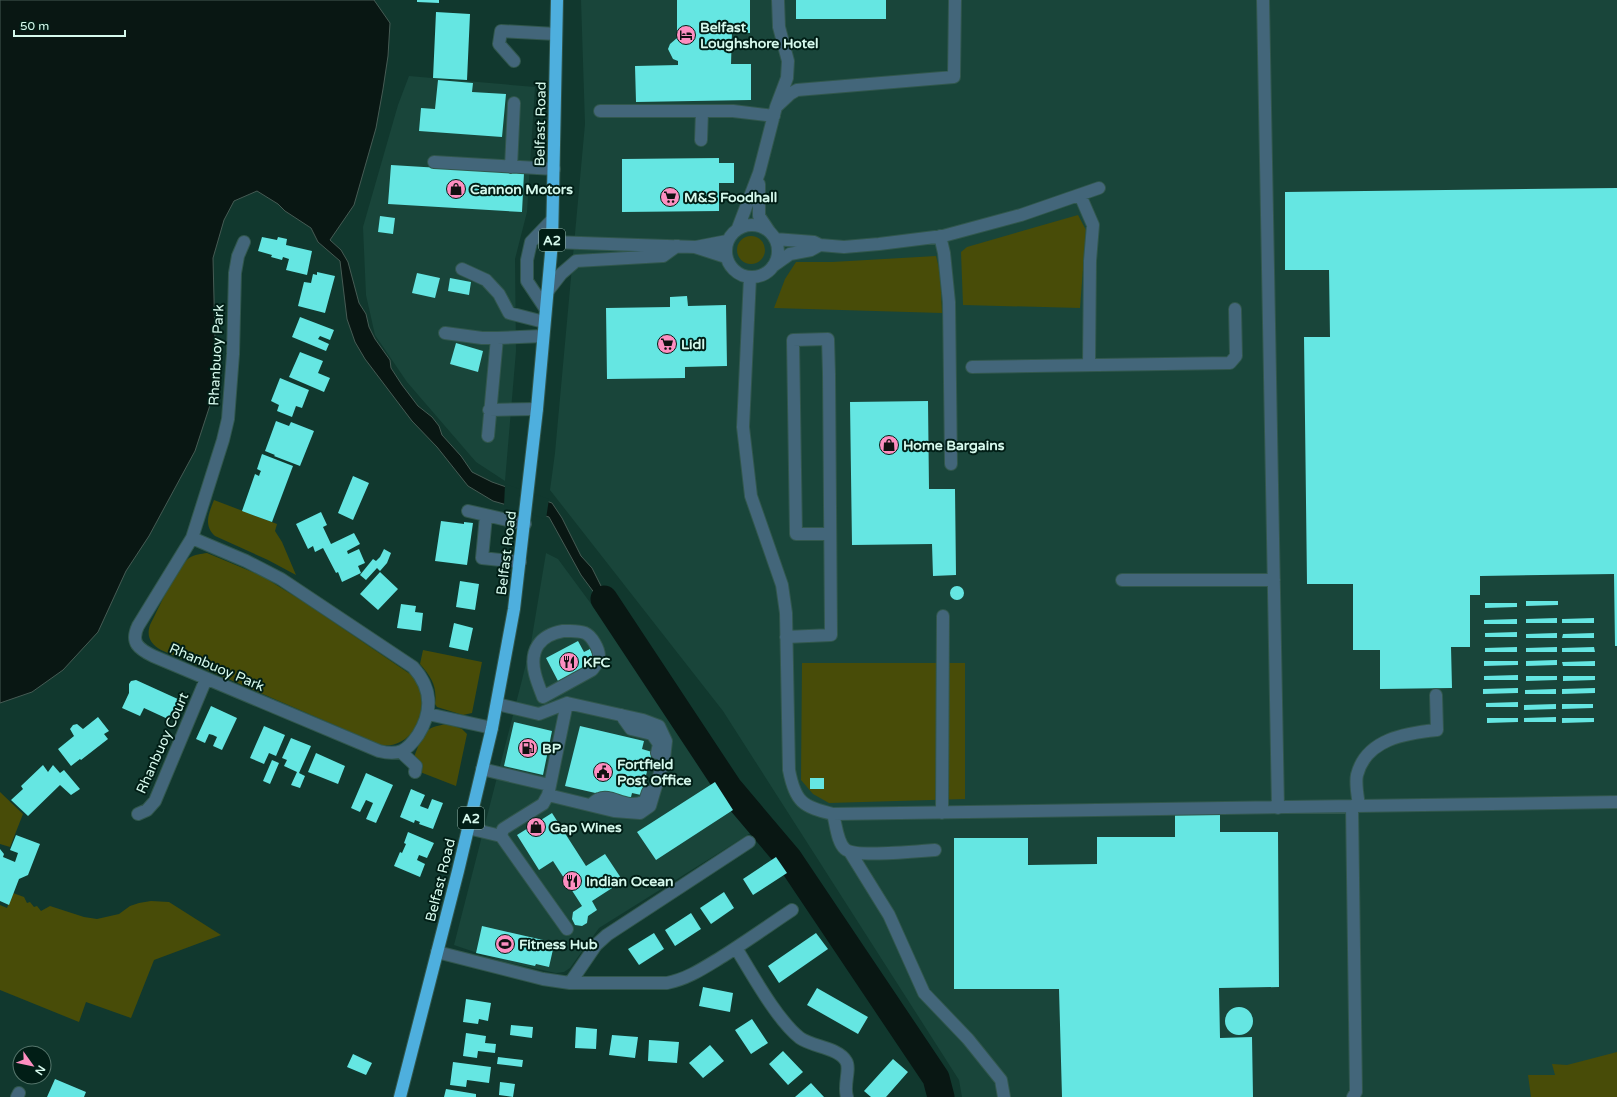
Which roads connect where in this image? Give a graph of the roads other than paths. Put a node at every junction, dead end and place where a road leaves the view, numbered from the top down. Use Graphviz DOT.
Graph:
graph roads {
  1 [pos="557,0"];
  2 [pos="778,0"];
  3 [pos="955,0"];
  4 [pos="1263,0"];
  5 [pos="556,34"];
  6 [pos="514,61"];
  7 [pos="787,78"];
  8 [pos="797,90"];
  9 [pos="514,103"];
  10 [pos="600,111"];
  11 [pos="702,111"];
  12 [pos="775,112"];
  13 [pos="701,140"];
  14 [pos="434,162"];
  15 [pos="511,166"];
  16 [pos="554,169"];
  17 [pos="759,173"];
  18 [pos="1099,188"];
  19 [pos="1080,195"];
  20 [pos="552,220"];
  21 [pos="738,228"];
  22 [pos="773,236"];
  23 [pos="940,236"];
  24 [pos="727,241"];
  25 [pos="244,242"];
  26 [pos="552,242"];
  27 [pos="820,245"];
  28 [pos="678,246"];
  29 [pos="695,247"];
  30 [pos="726,257"];
  31 [pos="773,266"];
  32 [pos="462,269"];
  33 [pos="750,277"];
  34 [pos="547,292"];
  35 [pos="545,308"];
  36 [pos="1235,309"];
  37 [pos="544,322"];
  38 [pos="445,332"];
  39 [pos="543,336"];
  40 [pos="496,338"];
  41 [pos="1088,365"];
  42 [pos="972,367"];
  43 [pos="537,409"];
  44 [pos="489,410"];
  45 [pos="488,436"];
  46 [pos="951,464"];
  47 [pos="468,511"];
  48 [pos="486,516"];
  49 [pos="525,524"];
  50 [pos="830,534"];
  51 [pos="192,538"];
  52 [pos="520,562"];
  53 [pos="1122,580"];
  54 [pos="1274,580"];
  55 [pos="942,616"];
  56 [pos="786,637"];
  57 [pos="206,679"];
  58 [pos="1436,695"];
  59 [pos="543,697"];
  60 [pos="567,703"];
  61 [pos="497,704"];
  62 [pos="428,714"];
  63 [pos="539,714"];
  64 [pos="492,728"];
  65 [pos="401,752"];
  66 [pos="482,769"];
  67 [pos="415,772"];
  68 [pos="548,790"];
  69 [pos="1617,802"];
  70 [pos="1356,806"];
  71 [pos="1278,808"];
  72 [pos="942,813"];
  73 [pos="138,814"];
  74 [pos="833,814"];
  75 [pos="468,828"];
  76 [pos="501,836"];
  77 [pos="749,842"];
  78 [pos="935,850"];
  79 [pos="850,852"];
  80 [pos="792,910"];
  81 [pos="566,929"];
  82 [pos="736,948"];
  83 [pos="437,952"];
  84 [pos="570,983"];
  85 [pos="400,1097"];
  86 [pos="847,1097"];
  87 [pos="1004,1097"];
  88 [pos="1353,1097"];
  1 -- 5 [label="highway, Belfast Road / A2"];
  2 -- 7 [label="street"];
  3 -- 8 [label="street"];
  4 -- 54 [label="street"];
  5 -- 6 [label="street"];
  5 -- 16 [label="highway, Belfast Road / A2"];
  7 -- 8 [label="street"];
  7 -- 12 [label="street"];
  8 -- 12 [label="street"];
  9 -- 15 [label="street"];
  10 -- 11 [label="street"];
  11 -- 12 [label="street"];
  11 -- 13 [label="street"];
  12 -- 17 [label="street"];
  14 -- 15 [label="street"];
  15 -- 16 [label="street"];
  16 -- 20 [label="highway, Belfast Road / A2"];
  17 -- 21 [label="street"];
  17 -- 22 [label="street"];
  18 -- 19 [label="street"];
  19 -- 23 [label="street"];
  19 -- 41 [label="street"];
  20 -- 26 [label="highway, Belfast Road / A2"];
  20 -- 35 [label="street"];
  21 -- 22 [label="street"];
  21 -- 24 [label="street"];
  22 -- 27 [label="street"];
  22 -- 31 [label="street"];
  23 -- 27 [label="street"];
  23 -- 46 [label="street"];
  24 -- 29 [label="street"];
  24 -- 30 [label="street"];
  25 -- 51 [label="street, Rhanbuoy Park"];
  26 -- 28 [label="street"];
  26 -- 34 [label="highway, Belfast Road / A2"];
  27 -- 31 [label="street"];
  28 -- 29 [label="street"];
  28 -- 34 [label="street"];
  29 -- 30 [label="street"];
  30 -- 33 [label="street"];
  31 -- 33 [label="street"];
  32 -- 37 [label="street"];
  33 -- 56 [label="street"];
  34 -- 35 [label="highway, Belfast Road / A2"];
  35 -- 37 [label="highway, Belfast Road / A2"];
  36 -- 41 [label="street"];
  37 -- 39 [label="highway, Belfast Road / A2"];
  38 -- 40 [label="street"];
  39 -- 40 [label="street"];
  39 -- 43 [label="highway, Belfast Road / A2"];
  40 -- 44 [label="street"];
  41 -- 42 [label="street"];
  43 -- 44 [label="street"];
  43 -- 49 [label="highway, Belfast Road / A2"];
  44 -- 45 [label="street"];
  47 -- 48 [label="street"];
  48 -- 49 [label="street"];
  48 -- 52 [label="street"];
  49 -- 52 [label="highway, Belfast Road / A2"];
  50 -- 50 [label="street"];
  50 -- 56 [label="street"];
  51 -- 57 [label="street, Rhanbuoy Park"];
  51 -- 62 [label="street"];
  52 -- 61 [label="highway, Belfast Road / A2"];
  53 -- 54 [label="street"];
  54 -- 71 [label="street"];
  55 -- 72 [label="street"];
  56 -- 74 [label="street"];
  57 -- 65 [label="street, Rhanbuoy Park"];
  57 -- 73 [label="street, Rhanbuoy Court"];
  58 -- 70 [label="street"];
  59 -- 59 [label="street"];
  59 -- 63 [label="street"];
  60 -- 63 [label="street"];
  60 -- 68 [label="street"];
  60 -- 68 [label="street"];
  61 -- 63 [label="street"];
  61 -- 64 [label="highway, Belfast Road / A2"];
  62 -- 64 [label="street"];
  62 -- 65 [label="street"];
  64 -- 66 [label="highway, Belfast Road / A2"];
  65 -- 67 [label="street"];
  66 -- 68 [label="street"];
  66 -- 75 [label="highway, Belfast Road / A2"];
  68 -- 76 [label="street"];
  69 -- 70 [label="street"];
  70 -- 71 [label="street"];
  70 -- 88 [label="street"];
  71 -- 72 [label="street"];
  72 -- 74 [label="street"];
  74 -- 79 [label="street"];
  75 -- 76 [label="street"];
  75 -- 83 [label="highway, Belfast Road / A2"];
  76 -- 81 [label="street"];
  77 -- 84 [label="street"];
  78 -- 79 [label="street"];
  79 -- 87 [label="street"];
  80 -- 82 [label="street"];
  82 -- 84 [label="street"];
  82 -- 86 [label="street"];
  83 -- 84 [label="street"];
  83 -- 85 [label="highway, Belfast Road / A2"];
}
